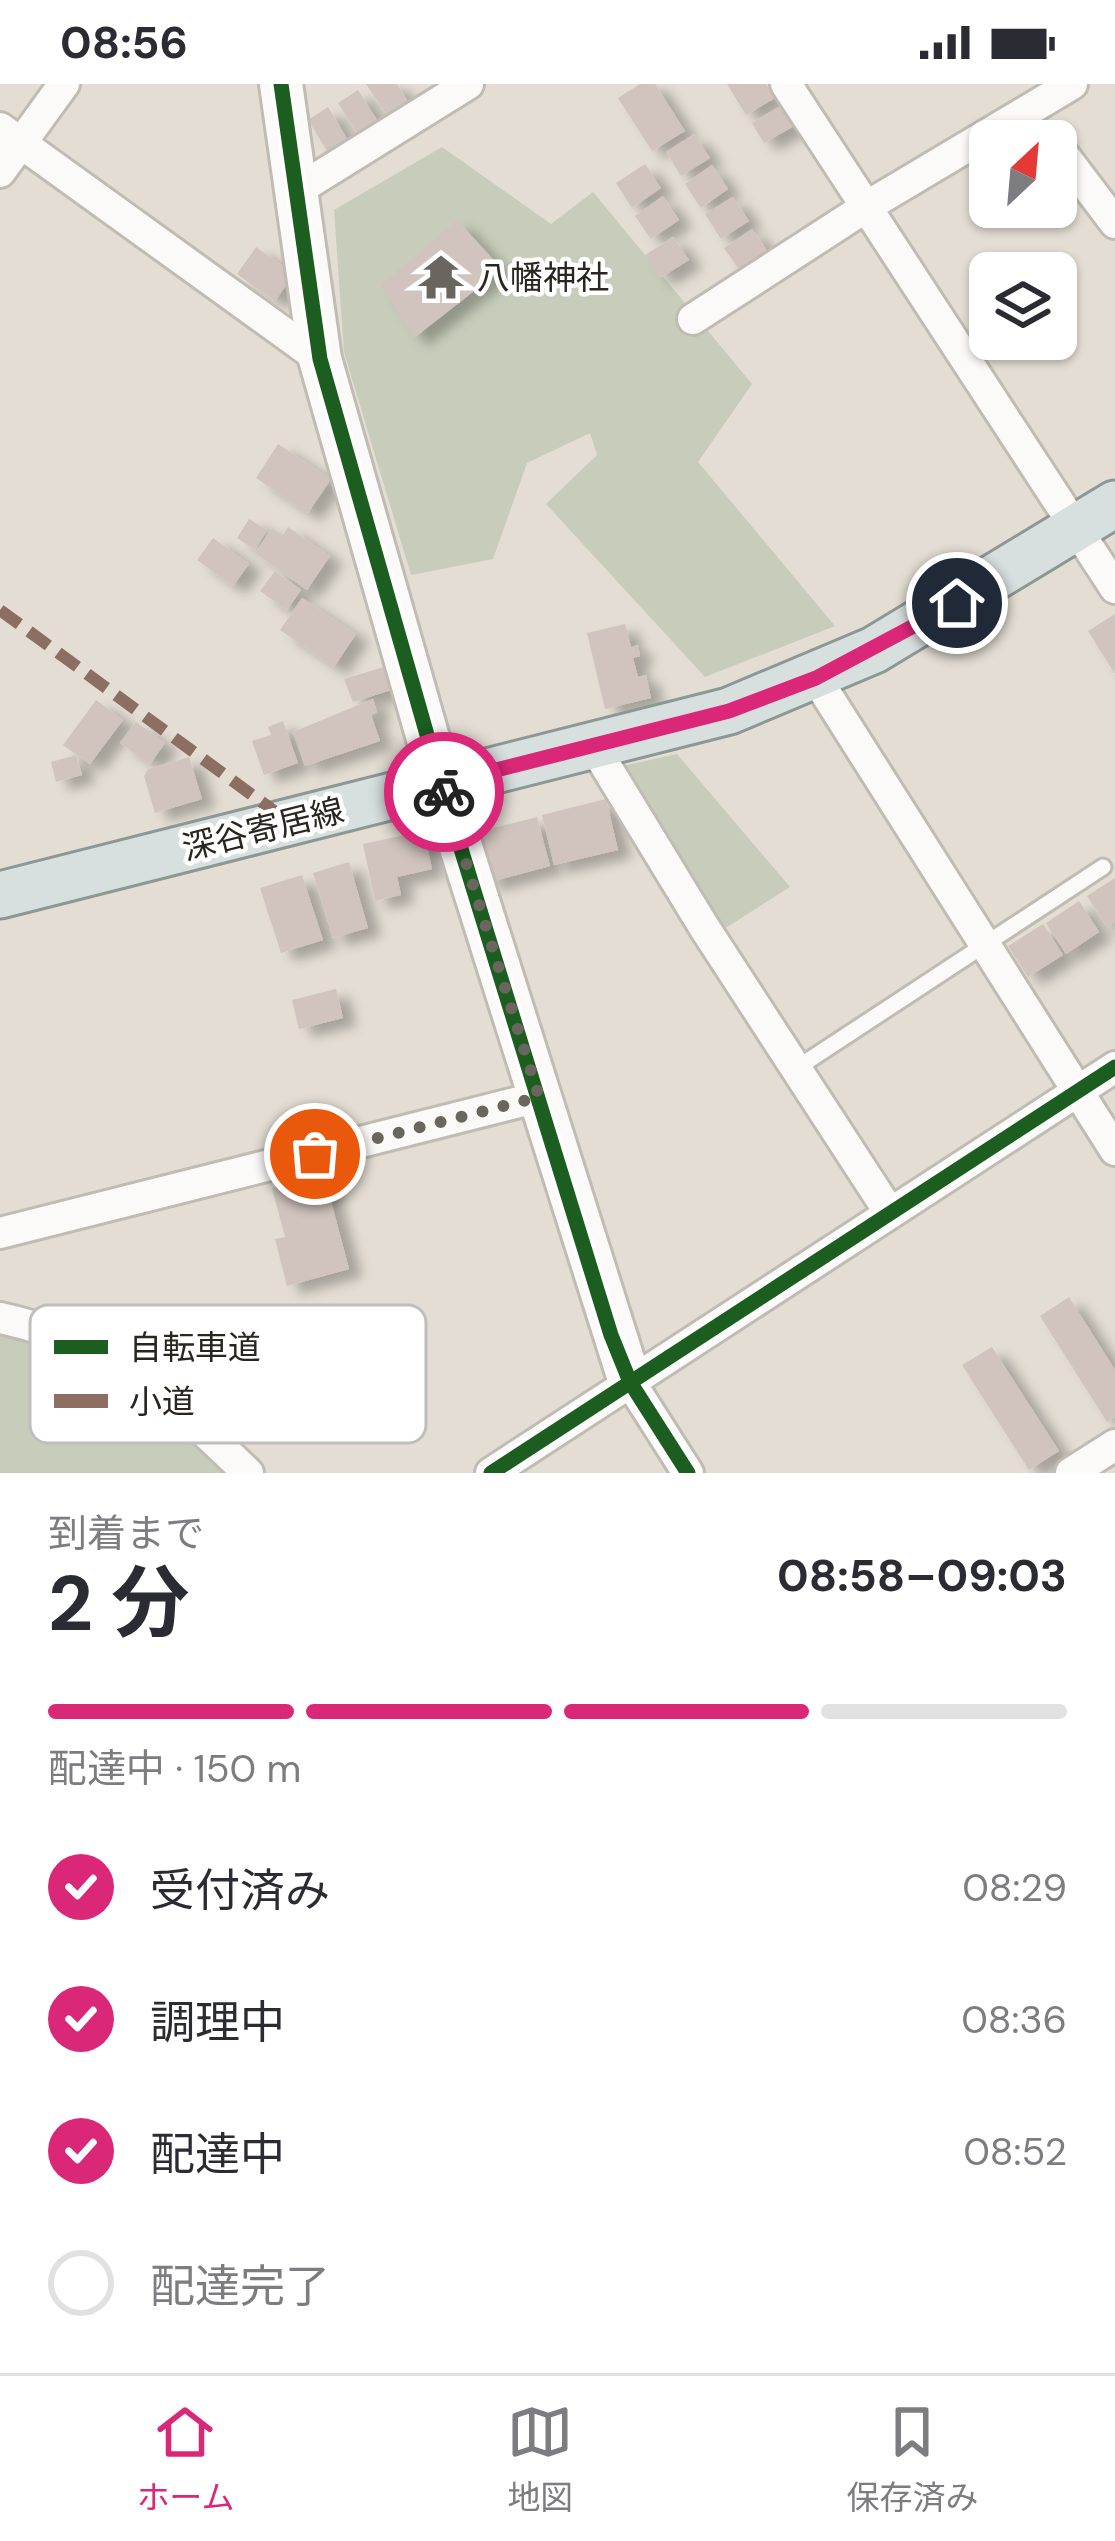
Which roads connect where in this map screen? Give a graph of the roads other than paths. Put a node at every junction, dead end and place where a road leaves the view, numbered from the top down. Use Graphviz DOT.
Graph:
graph roads {
  1 [pos="64,84"];
  2 [pos="281,84"];
  3 [pos="468,84"];
  4 [pos="786,84"];
  5 [pos="1072,84"];
  6 [pos="1029,110"];
  7 [pos="1037,120"];
  8 [pos="11,135"];
  9 [pos="0,172"];
  10 [pos="1077,173"];
  11 [pos="296,191"];
  12 [pos="866,207"];
  13 [pos="1115,223"];
  14 [pos="693,319"];
  15 [pos="320,359"];
  16 [pos="1115,504"];
  17 [pos="1076,526"];
  18 [pos="1115,588"];
  19 [pos="816,678"];
  20 [pos="593,745"];
  21 [pos="441,784"];
  22 [pos="1103,867"];
  23 [pos="0,896"];
  24 [pos="986,945"];
  25 [pos="1115,1067"];
  26 [pos="797,1068"];
  27 [pos="1078,1090"];
  28 [pos="539,1097"];
  29 [pos="1115,1150"];
  30 [pos="890,1213"];
  31 [pos="0,1233"];
  32 [pos="0,1318"];
  33 [pos="30,1325"];
  34 [pos="630,1382"];
  35 [pos="214,1443"];
  36 [pos="1115,1445"];
  37 [pos="248,1473"];
  38 [pos="491,1473"];
  39 [pos="688,1473"];
  40 [pos="1071,1473"];
  1 -- 8 [label="street"];
  2 -- 11 [label="street"];
  3 -- 11 [label="street"];
  4 -- 12 [label="street"];
  5 -- 6 [label="street"];
  6 -- 7 [label="street"];
  6 -- 12 [label="street"];
  8 -- 9 [label="street"];
  8 -- 15 [label="street"];
  10 -- 13 [label="street"];
  11 -- 15 [label="street"];
  12 -- 14 [label="street"];
  12 -- 17 [label="street"];
  15 -- 21 [label="street"];
  16 -- 17 [label="main road, 深谷寄居線"];
  17 -- 18 [label="street"];
  17 -- 19 [label="main road, 深谷寄居線"];
  19 -- 20 [label="main road, 深谷寄居線"];
  19 -- 24 [label="street"];
  20 -- 21 [label="main road, 深谷寄居線"];
  20 -- 26 [label="street"];
  21 -- 23 [label="main road, 深谷寄居線"];
  21 -- 28 [label="street"];
  22 -- 24 [label="lane"];
  24 -- 26 [label="lane"];
  24 -- 27 [label="street"];
  25 -- 27 [label="street"];
  26 -- 30 [label="street"];
  27 -- 29 [label="street"];
  27 -- 30 [label="street"];
  28 -- 31 [label="street"];
  28 -- 34 [label="street"];
  30 -- 34 [label="street"];
  32 -- 33 [label="street"];
  34 -- 38 [label="street"];
  34 -- 39 [label="street"];
  35 -- 37 [label="street"];
  36 -- 40 [label="street"];
}
